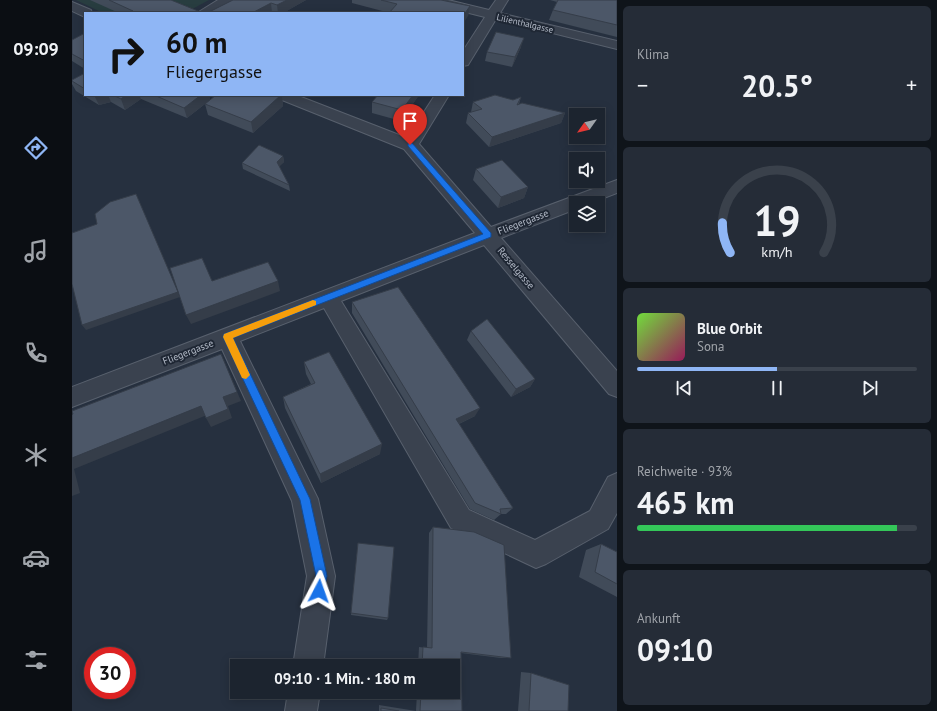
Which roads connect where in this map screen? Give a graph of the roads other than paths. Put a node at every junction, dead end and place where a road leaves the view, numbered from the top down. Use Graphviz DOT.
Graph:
graph roads {
  1 [pos="227,0"];
  2 [pos="432,0"];
  3 [pos="502,0"];
  4 [pos="72,6"];
  5 [pos="84,12"];
  6 [pos="205,12"];
  7 [pos="493,16"];
  8 [pos="617,45"];
  9 [pos="464,60"];
  10 [pos="285,96"];
  11 [pos="441,96"];
  12 [pos="410,145"];
  13 [pos="617,186"];
  14 [pos="489,235"];
  15 [pos="328,297"];
  16 [pos="227,337"];
  17 [pos="617,387"];
  18 [pos="72,397"];
  19 [pos="617,486"];
  20 [pos="309,659"];
  21 [pos="303,699"];
  22 [pos="301,711"];
  1 -- 6 [label="street"];
  2 -- 7 [label="street, Lilienthalgasse"];
  3 -- 7 [label="street"];
  4 -- 5 [label="street"];
  7 -- 8 [label="street, Lilienthalgasse"];
  7 -- 9 [label="street"];
  10 -- 12 [label="street, Resselgasse"];
  11 -- 12 [label="street"];
  12 -- 14 [label="street, Resselgasse"];
  13 -- 14 [label="street, Fliegergasse"];
  14 -- 15 [label="street, Fliegergasse"];
  14 -- 17 [label="street, Resselgasse"];
  15 -- 16 [label="street, Fliegergasse"];
  15 -- 19 [label="street"];
  16 -- 18 [label="street, Fliegergasse"];
  16 -- 20 [label="street"];
  21 -- 22 [label="street"];
}
